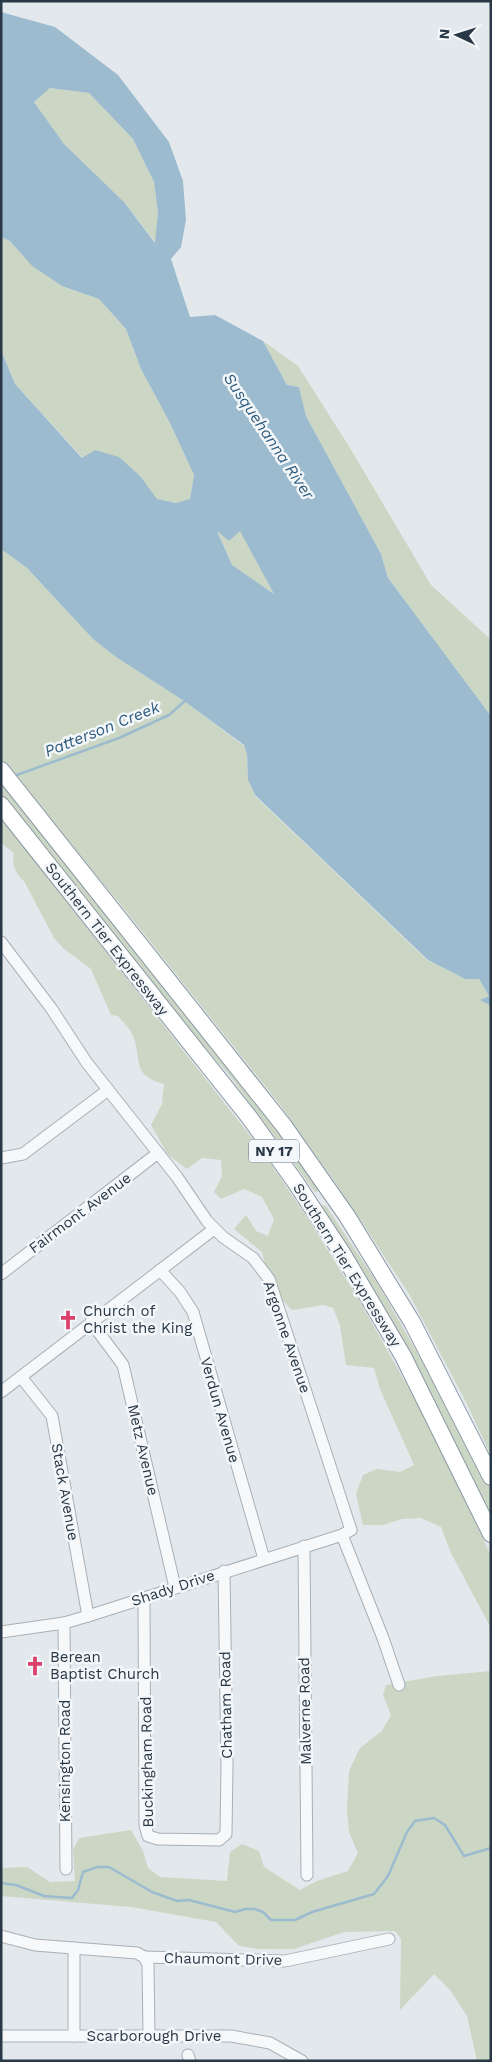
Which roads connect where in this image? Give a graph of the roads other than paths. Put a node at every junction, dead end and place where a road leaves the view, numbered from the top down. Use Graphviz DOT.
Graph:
graph roads {
  1 [pos="5,775"];
  2 [pos="1,805"];
  3 [pos="1,942"];
  4 [pos="108,1090"];
  5 [pos="158,1153"];
  6 [pos="1,1158"];
  7 [pos="214,1228"];
  8 [pos="160,1270"];
  9 [pos="1,1274"];
  10 [pos="91,1322"];
  11 [pos="21,1377"];
  12 [pos="1,1392"];
  13 [pos="491,1477"];
  14 [pos="491,1534"];
  15 [pos="342,1535"];
  16 [pos="304,1546"];
  17 [pos="264,1559"];
  18 [pos="224,1571"];
  19 [pos="175,1587"];
  20 [pos="144,1598"];
  21 [pos="88,1616"];
  22 [pos="64,1623"];
  23 [pos="1,1632"];
  24 [pos="398,1685"];
  25 [pos="148,1836"];
  26 [pos="66,1870"];
  27 [pos="307,1875"];
  28 [pos="1,1936"];
  29 [pos="389,1939"];
  30 [pos="74,1948"];
  31 [pos="144,1957"];
  32 [pos="1,2036"];
  33 [pos="74,2036"];
  34 [pos="148,2036"];
  35 [pos="302,2061"];
  1 -- 13 [label="highway, Southern Tier Expressway / NY 17"];
  2 -- 14 [label="highway, Southern Tier Expressway / NY 17"];
  3 -- 4 [label="street, Argonne Avenue"];
  4 -- 5 [label="street, Argonne Avenue"];
  4 -- 6 [label="street"];
  5 -- 7 [label="street, Argonne Avenue"];
  5 -- 9 [label="street, Fairmont Avenue"];
  7 -- 8 [label="street"];
  7 -- 15 [label="street, Argonne Avenue"];
  8 -- 10 [label="street"];
  8 -- 17 [label="street, Verdun Avenue"];
  10 -- 11 [label="street"];
  10 -- 19 [label="street, Metz Avenue"];
  11 -- 12 [label="street"];
  11 -- 21 [label="street, Stack Avenue"];
  15 -- 16 [label="street, Shady Drive"];
  15 -- 24 [label="street"];
  16 -- 17 [label="street, Shady Drive"];
  16 -- 27 [label="street, Malverne Road"];
  17 -- 18 [label="street, Shady Drive"];
  18 -- 19 [label="street, Shady Drive"];
  18 -- 25 [label="street, Chatham Road"];
  19 -- 20 [label="street, Shady Drive"];
  20 -- 21 [label="street, Shady Drive"];
  20 -- 25 [label="street, Buckingham Road"];
  21 -- 22 [label="street, Shady Drive"];
  22 -- 23 [label="street, Shady Drive"];
  22 -- 26 [label="street, Kensington Road"];
  28 -- 30 [label="street, Chaumont Drive"];
  29 -- 31 [label="street, Chaumont Drive"];
  30 -- 31 [label="street, Chaumont Drive"];
  30 -- 33 [label="street"];
  31 -- 34 [label="street, Chaumont Drive"];
  32 -- 33 [label="street, Scarborough Drive"];
  33 -- 34 [label="street, Scarborough Drive"];
  34 -- 35 [label="street, Scarborough Drive"];
}
